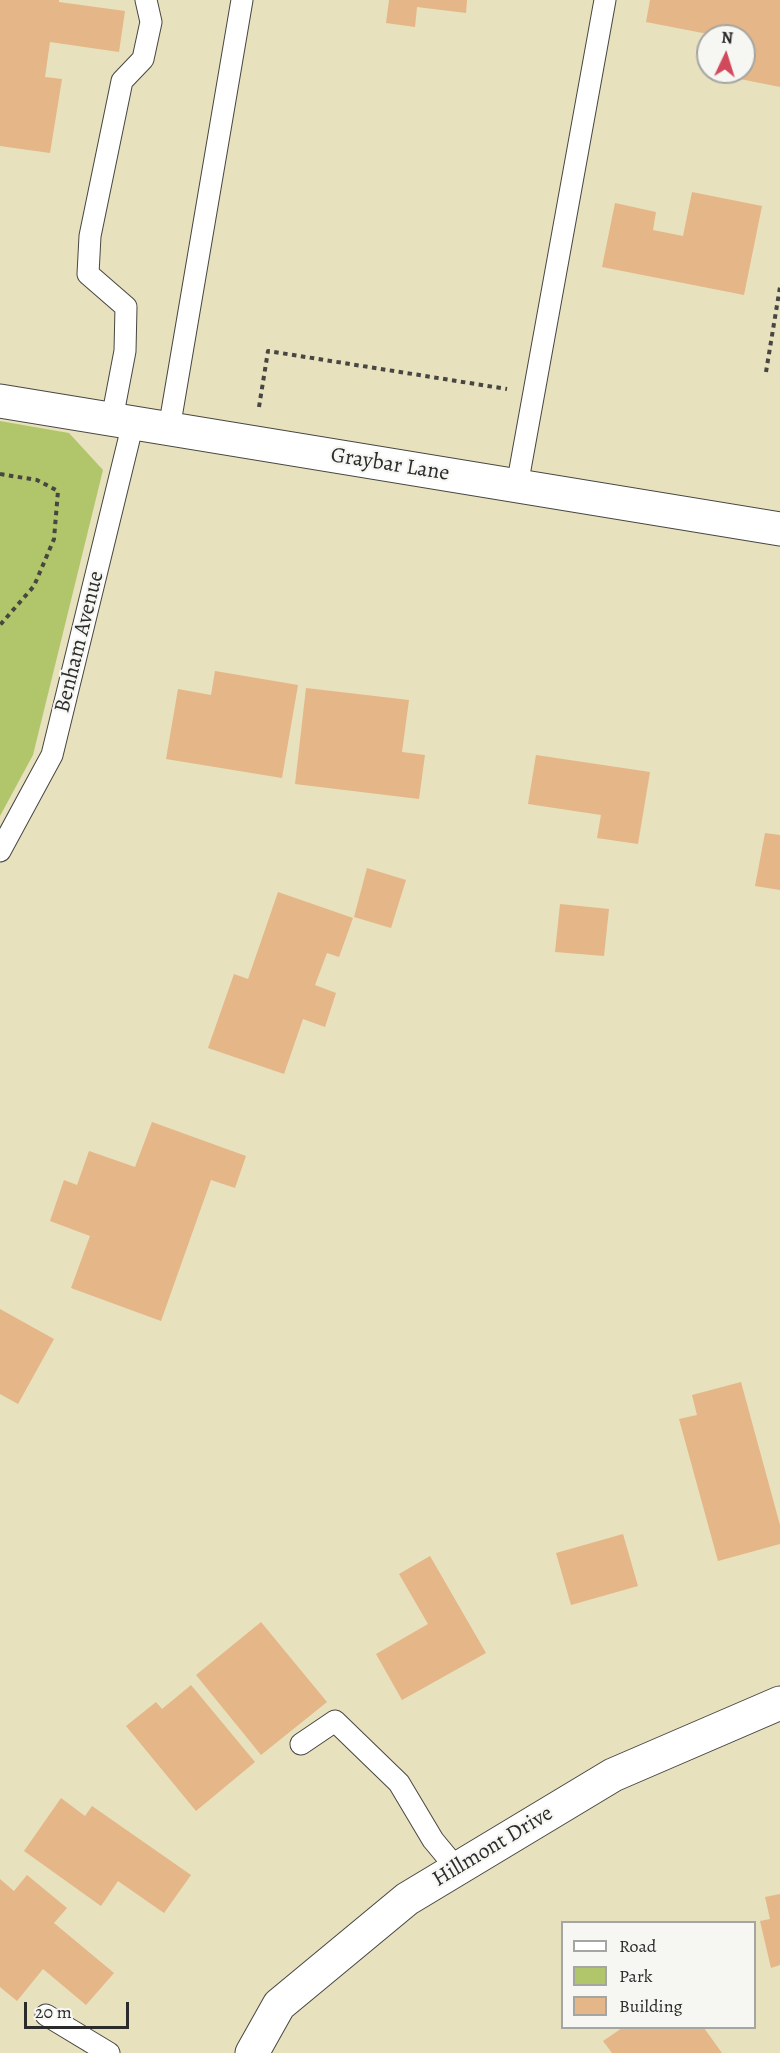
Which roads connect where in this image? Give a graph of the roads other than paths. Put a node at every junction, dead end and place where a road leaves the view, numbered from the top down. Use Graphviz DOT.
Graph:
graph roads {
  1 [pos="146,0"];
  2 [pos="242,0"];
  3 [pos="605,0"];
  4 [pos="0,401"];
  5 [pos="122,421"];
  6 [pos="168,429"];
  7 [pos="517,486"];
  8 [pos="780,529"];
  9 [pos="0,851"];
  10 [pos="780,1703"];
  11 [pos="301,1744"];
  12 [pos="457,1869"];
  13 [pos="46,2015"];
  14 [pos="109,2053"];
  15 [pos="252,2053"];
  1 -- 5 [label="lane, Benham Avenue"];
  2 -- 6 [label="lane"];
  3 -- 7 [label="lane"];
  4 -- 5 [label="street, Graybar Lane"];
  5 -- 6 [label="street, Graybar Lane"];
  5 -- 9 [label="lane, Benham Avenue"];
  6 -- 7 [label="street, Graybar Lane"];
  7 -- 8 [label="street, Graybar Lane"];
  10 -- 12 [label="street, Hillmont Drive"];
  11 -- 12 [label="lane"];
  12 -- 15 [label="street, Hillmont Drive"];
  13 -- 14 [label="lane"];
}
